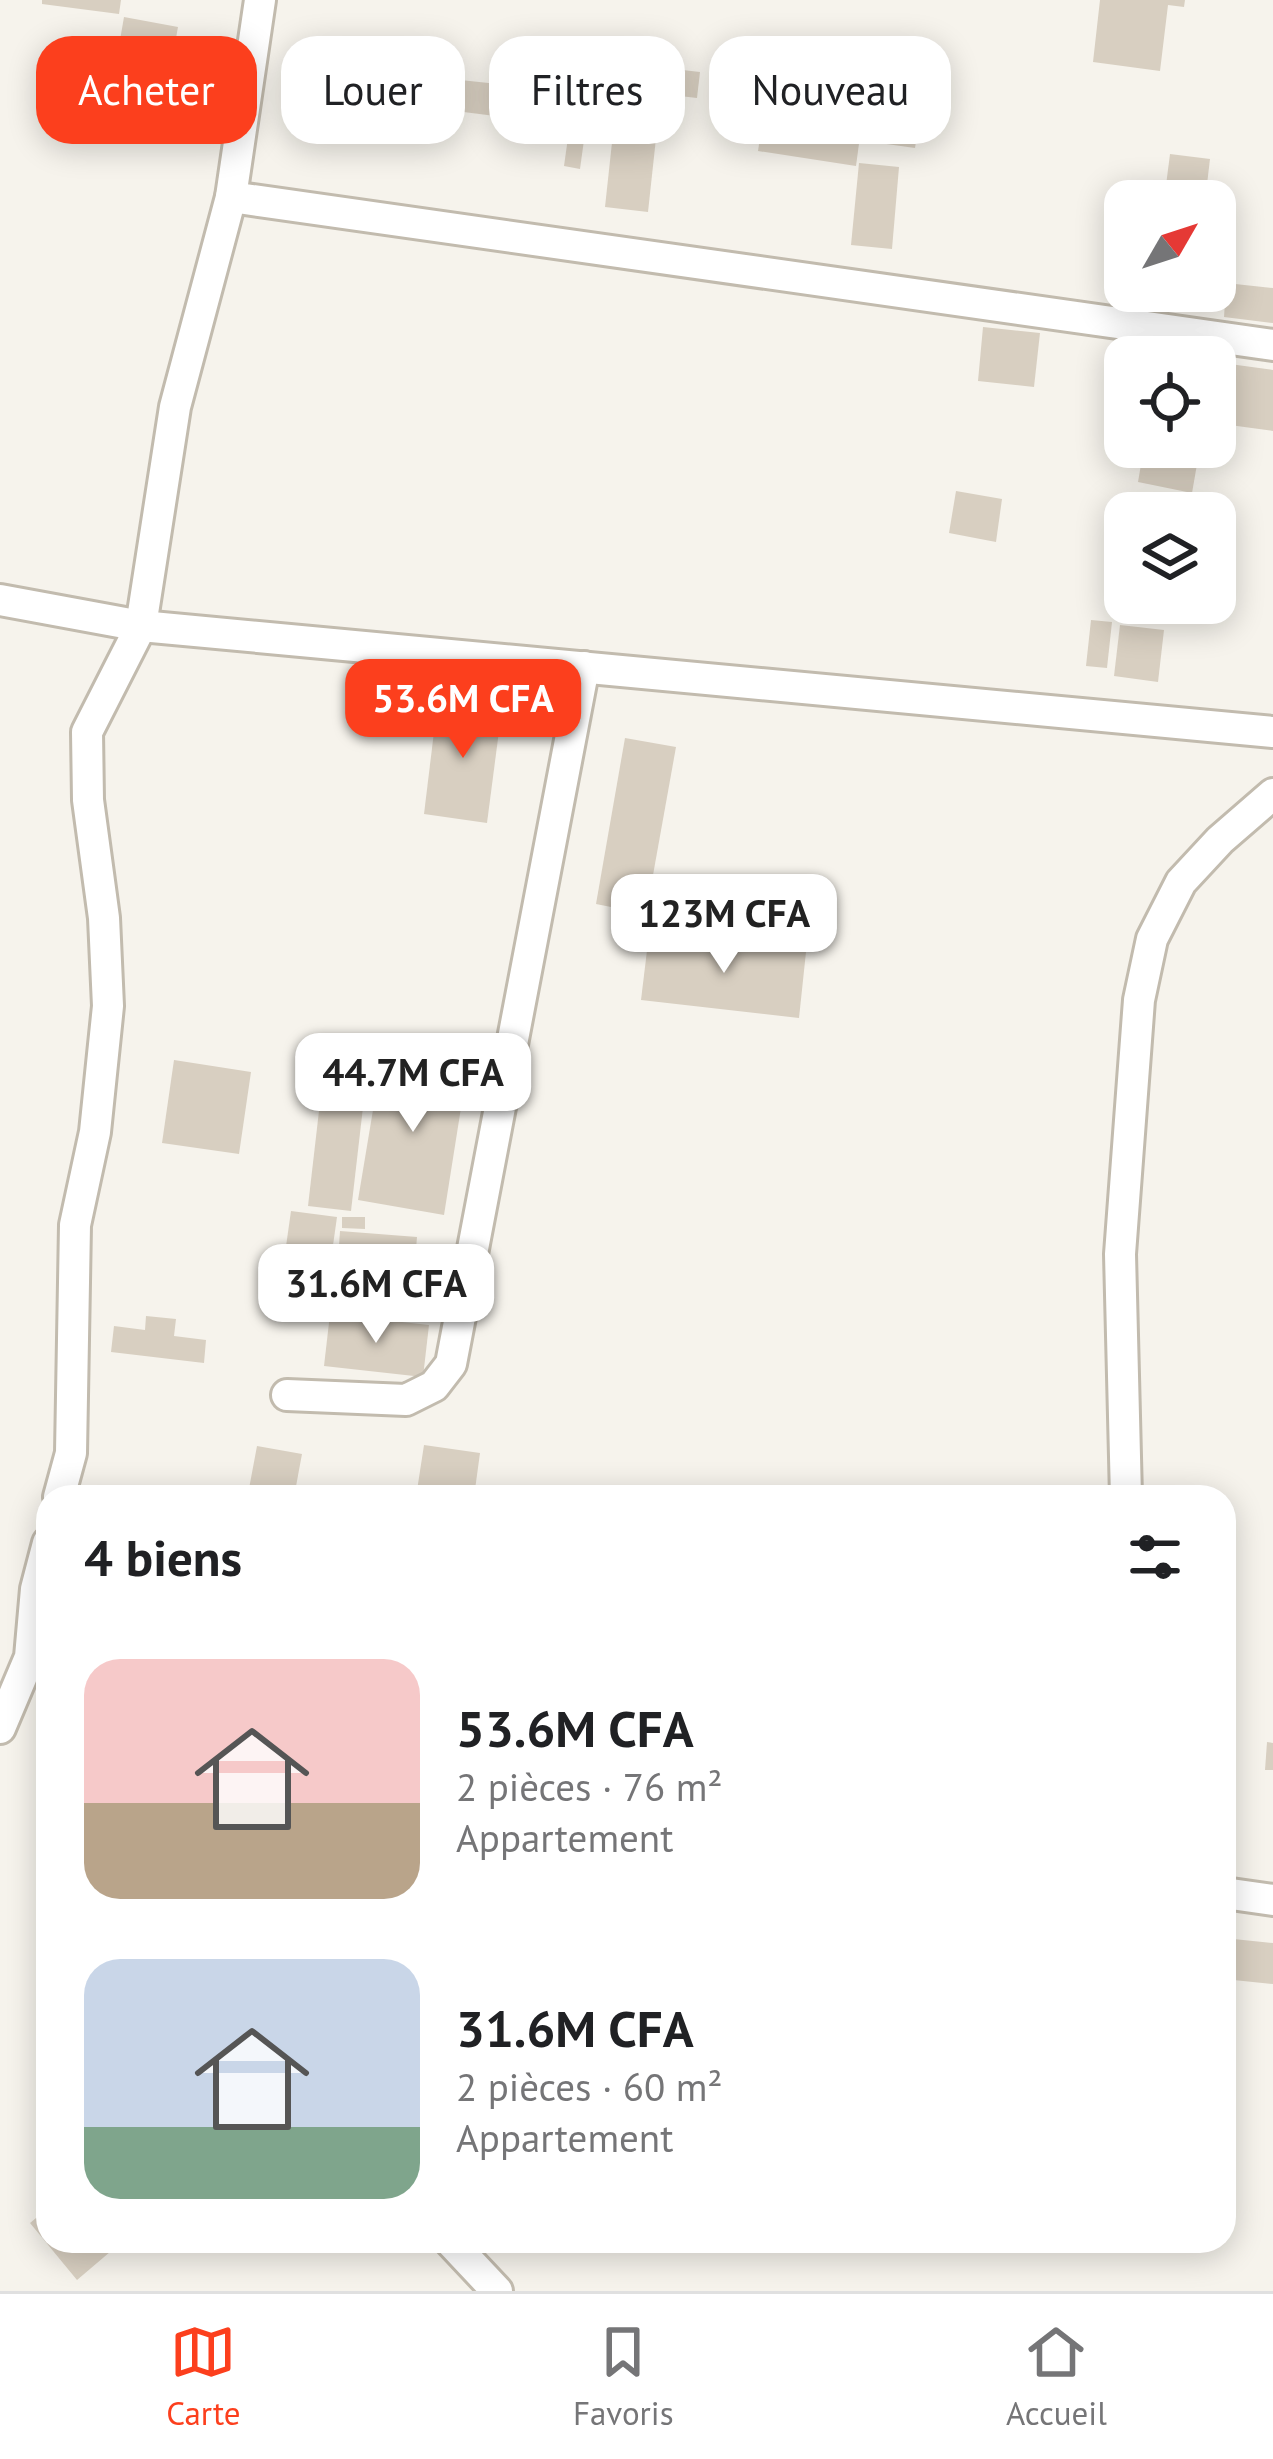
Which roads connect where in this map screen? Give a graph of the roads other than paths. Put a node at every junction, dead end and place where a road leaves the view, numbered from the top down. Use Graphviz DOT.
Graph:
graph roads {
  1 [pos="260,0"];
  2 [pos="230,196"];
  3 [pos="1273,345"];
  4 [pos="0,600"];
  5 [pos="142,626"];
  6 [pos="584,668"];
  7 [pos="1273,732"];
  8 [pos="1273,794"];
  9 [pos="287,1395"];
  10 [pos="62,1485"];
  11 [pos="1126,1485"];
  12 [pos="36,1668"];
  13 [pos="0,1728"];
  14 [pos="1236,1895"];
  15 [pos="1273,1900"];
  16 [pos="461,2253"];
  17 [pos="496,2291"];
  1 -- 2 [label="street"];
  2 -- 3 [label="street"];
  2 -- 5 [label="street"];
  4 -- 5 [label="street"];
  5 -- 6 [label="street"];
  5 -- 10 [label="street"];
  6 -- 7 [label="street"];
  6 -- 9 [label="street"];
  8 -- 11 [label="street"];
  12 -- 13 [label="street"];
  14 -- 15 [label="street"];
  16 -- 17 [label="street"];
}
